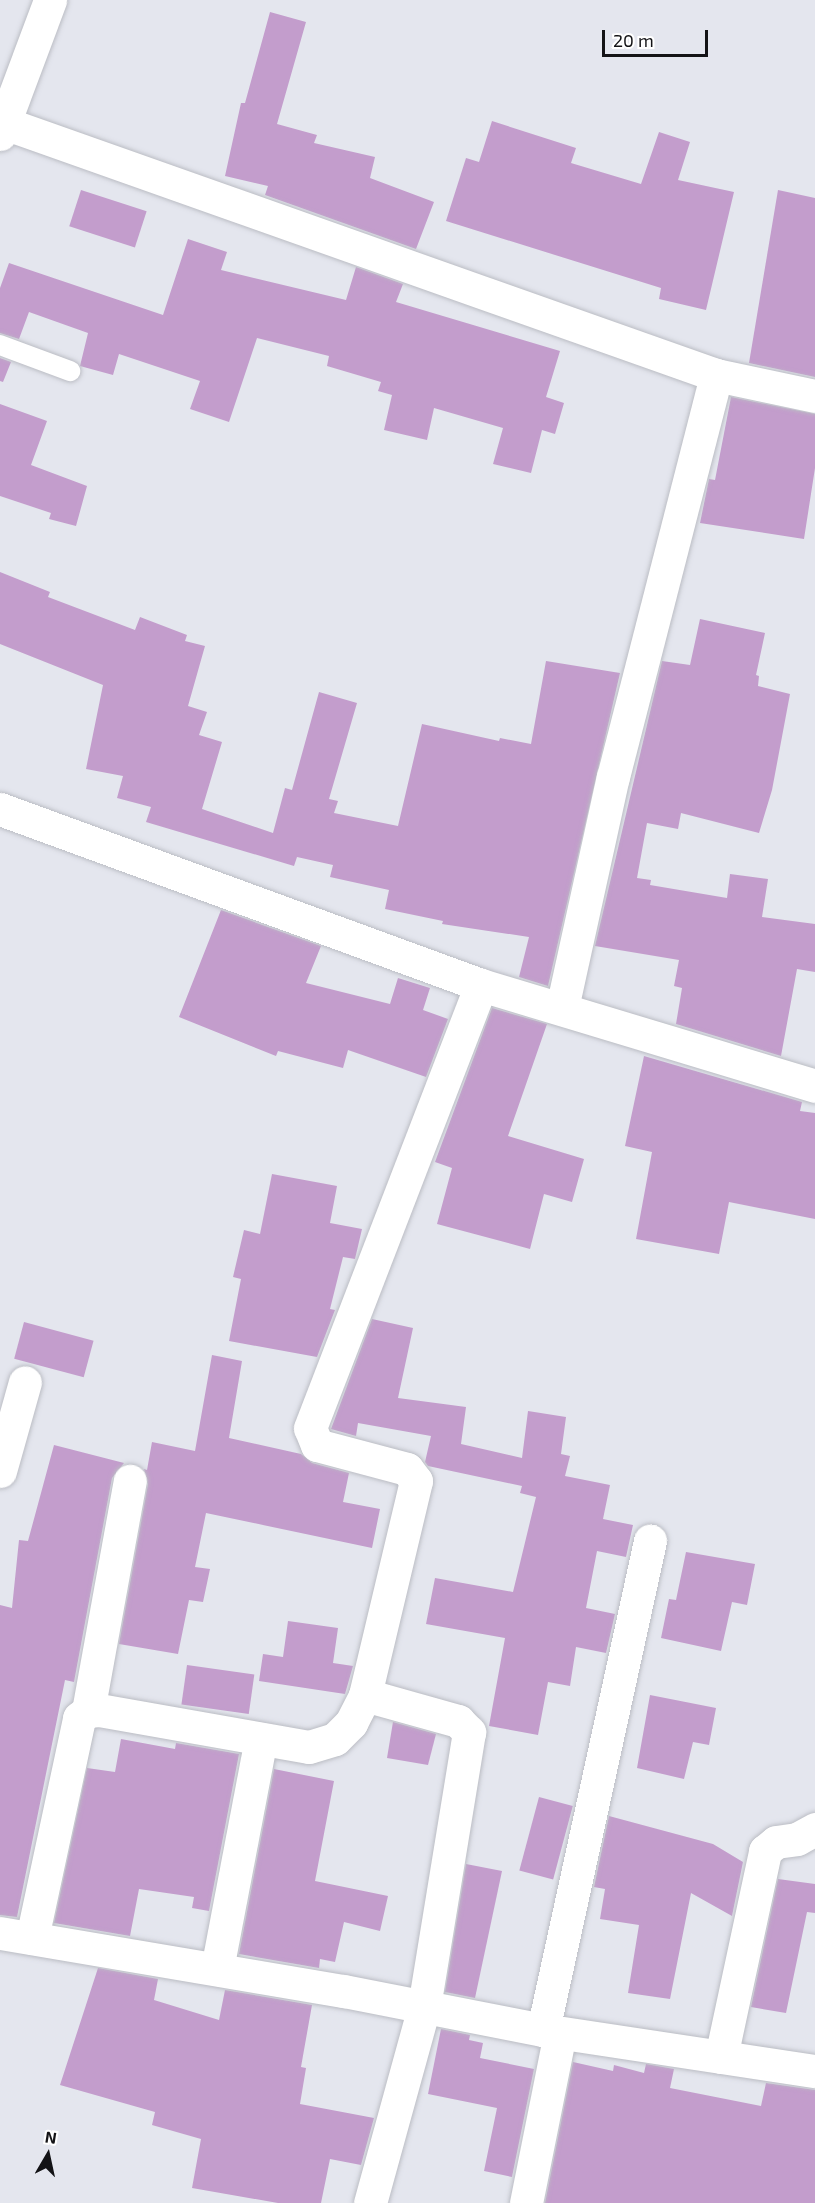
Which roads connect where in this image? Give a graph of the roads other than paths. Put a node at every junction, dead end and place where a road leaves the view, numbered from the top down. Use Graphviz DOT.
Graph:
graph roads {
  1 [pos="50,0"];
  2 [pos="2,128"];
  3 [pos="0,345"];
  4 [pos="70,371"];
  5 [pos="716,375"];
  6 [pos="815,396"];
  7 [pos="0,809"];
  8 [pos="481,985"];
  9 [pos="562,1008"];
  10 [pos="815,1086"];
  11 [pos="25,1382"];
  12 [pos="0,1471"];
  13 [pos="130,1481"];
  14 [pos="650,1541"];
  15 [pos="365,1695"];
  16 [pos="88,1711"];
  17 [pos="261,1739"];
  18 [pos="815,1829"];
  19 [pos="0,1934"];
  20 [pos="32,1938"];
  21 [pos="218,1970"];
  22 [pos="424,2007"];
  23 [pos="551,2031"];
  24 [pos="721,2057"];
  25 [pos="815,2071"];
  26 [pos="370,2203"];
  27 [pos="526,2203"];
  1 -- 2 [label="street"];
  2 -- 5 [label="street"];
  3 -- 4 [label="lane"];
  5 -- 6 [label="street"];
  5 -- 9 [label="street"];
  7 -- 8 [label="street"];
  8 -- 9 [label="street"];
  8 -- 15 [label="street"];
  9 -- 10 [label="street"];
  11 -- 12 [label="street"];
  13 -- 16 [label="street"];
  14 -- 23 [label="street"];
  15 -- 17 [label="street"];
  15 -- 22 [label="street"];
  16 -- 17 [label="street"];
  16 -- 20 [label="street"];
  17 -- 21 [label="street"];
  18 -- 24 [label="street"];
  19 -- 20 [label="street"];
  20 -- 21 [label="street"];
  21 -- 22 [label="street"];
  22 -- 23 [label="street"];
  22 -- 26 [label="street"];
  23 -- 24 [label="street"];
  23 -- 27 [label="street"];
  24 -- 25 [label="street"];
}
